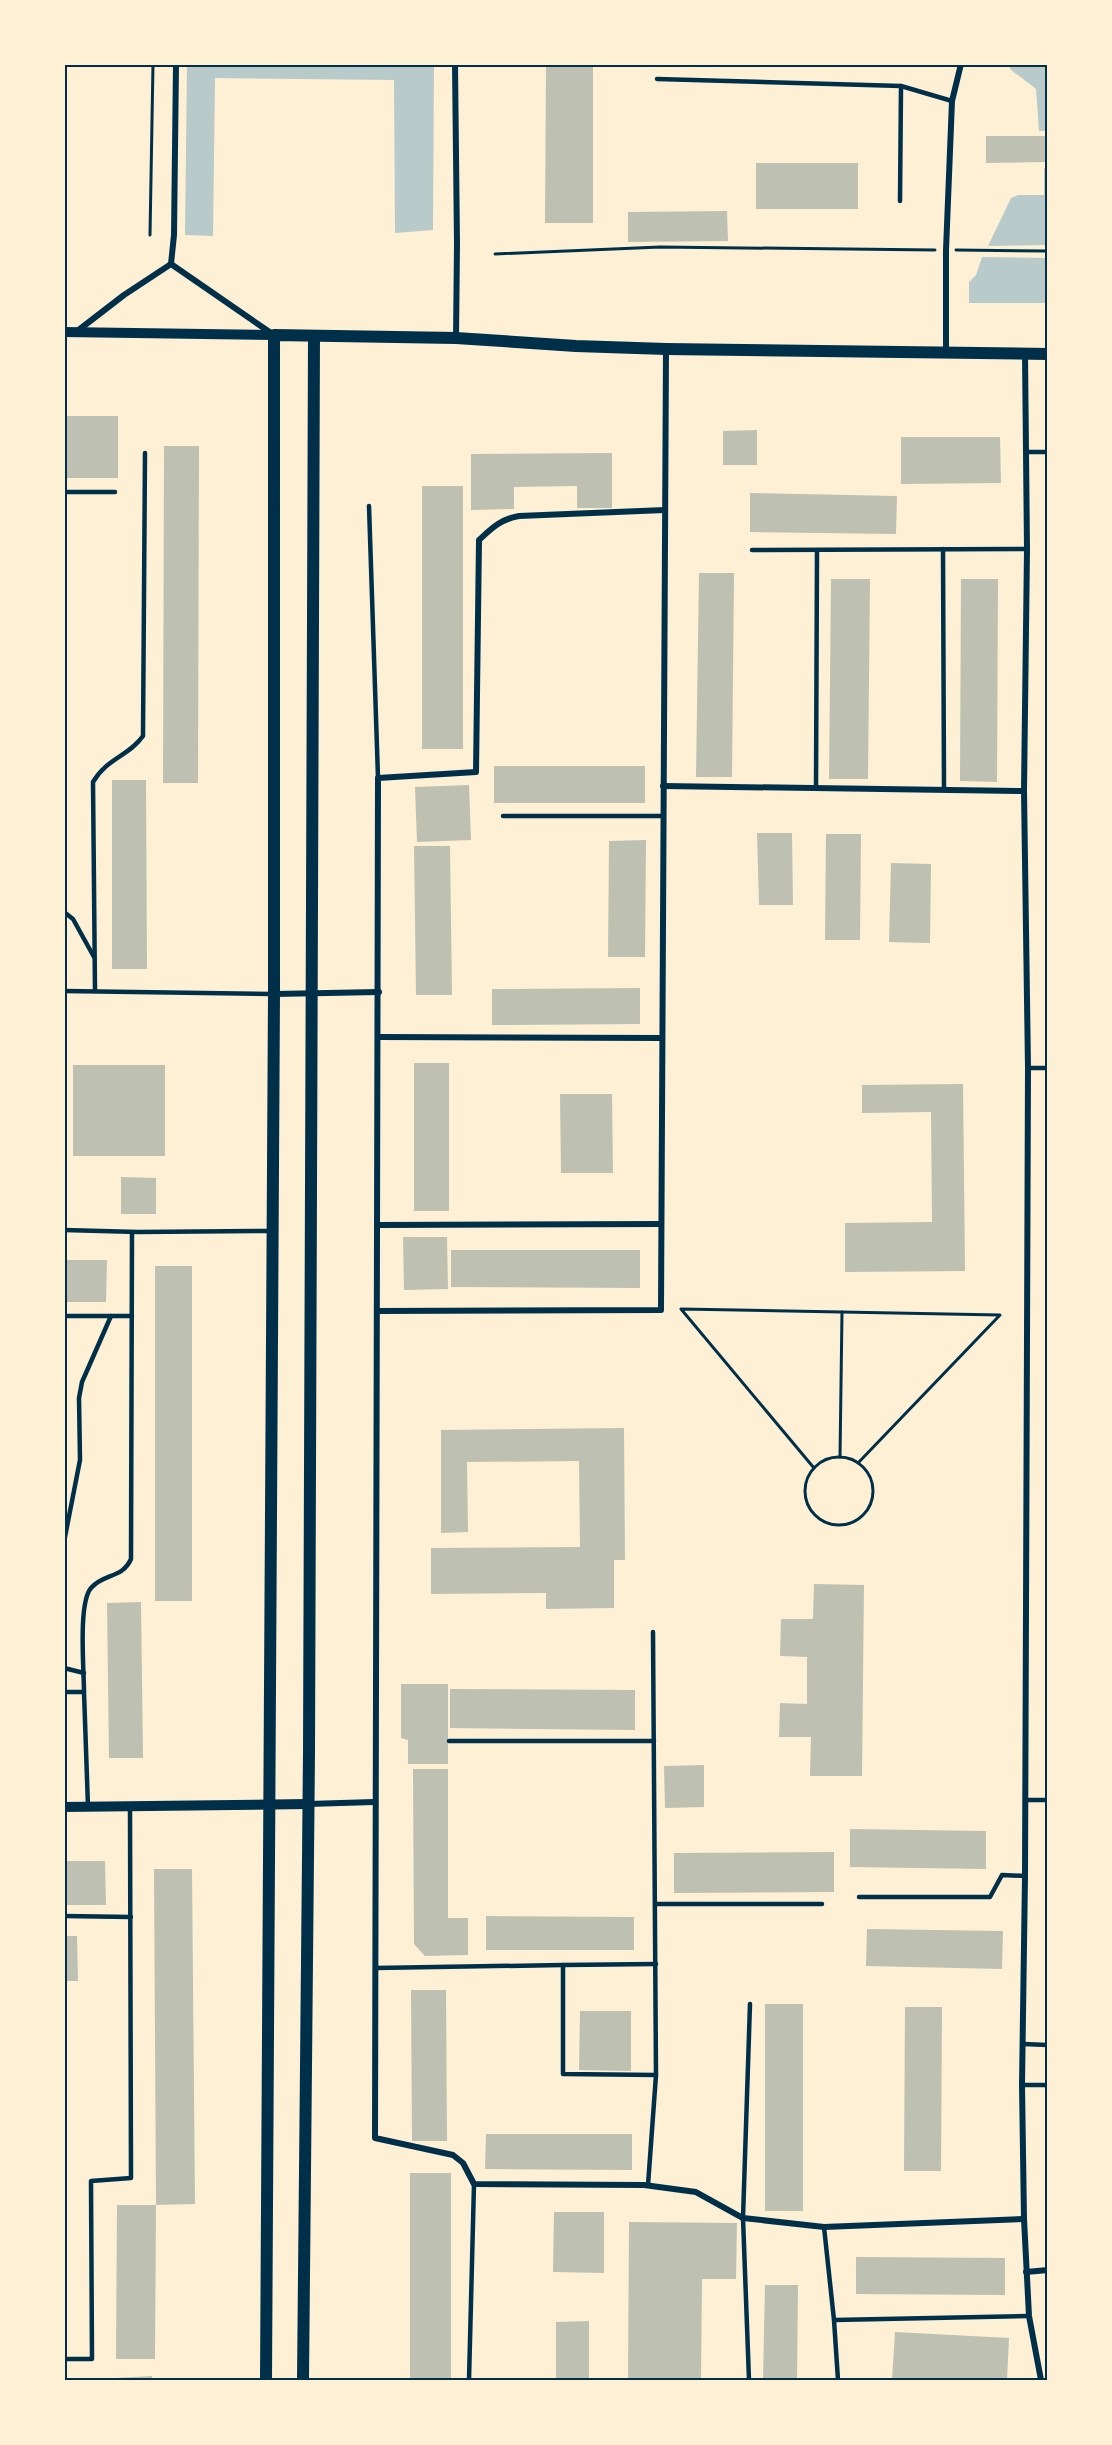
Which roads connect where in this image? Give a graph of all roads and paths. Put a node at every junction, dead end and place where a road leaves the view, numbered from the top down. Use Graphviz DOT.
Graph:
graph roads {
  1 [pos="153,64"];
  2 [pos="176,64"];
  3 [pos="455,64"];
  4 [pos="961,64"];
  5 [pos="657,79"];
  6 [pos="901,86"];
  7 [pos="952,101"];
  8 [pos="900,201"];
  9 [pos="150,235"];
  10 [pos="946,250"];
  11 [pos="1047,251"];
  12 [pos="495,254"];
  13 [pos="171,264"];
  14 [pos="70,332"];
  15 [pos="274,335"];
  16 [pos="314,336"];
  17 [pos="456,338"];
  18 [pos="666,349"];
  19 [pos="946,354"];
  20 [pos="1025,354"];
  21 [pos="1047,354"];
  22 [pos="1026,452"];
  23 [pos="1047,452"];
  24 [pos="145,453"];
  25 [pos="64,492"];
  26 [pos="115,492"];
  27 [pos="369,506"];
  28 [pos="665,510"];
  29 [pos="817,549"];
  30 [pos="943,549"];
  31 [pos="1027,549"];
  32 [pos="752,550"];
  33 [pos="378,778"];
  34 [pos="663,786"];
  35 [pos="816,788"];
  36 [pos="944,790"];
  37 [pos="1024,791"];
  38 [pos="503,816"];
  39 [pos="663,816"];
  40 [pos="64,912"];
  41 [pos="95,960"];
  42 [pos="64,991"];
  43 [pos="95,991"];
  44 [pos="379,992"];
  45 [pos="274,994"];
  46 [pos="311,994"];
  47 [pos="379,1037"];
  48 [pos="662,1038"];
  49 [pos="1028,1068"];
  50 [pos="1047,1068"];
  51 [pos="661,1224"];
  52 [pos="378,1225"];
  53 [pos="64,1230"];
  54 [pos="273,1231"];
  55 [pos="132,1232"];
  56 [pos="378,1311"];
  57 [pos="842,1312"];
  58 [pos="64,1316"];
  59 [pos="111,1316"];
  60 [pos="132,1316"];
  61 [pos="840,1457"];
  62 [pos="858,1463"];
  63 [pos="814,1468"];
  64 [pos="64,1542"];
  65 [pos="653,1632"];
  66 [pos="64,1668"];
  67 [pos="84,1673"];
  68 [pos="64,1692"];
  69 [pos="84,1692"];
  70 [pos="449,1741"];
  71 [pos="654,1741"];
  72 [pos="1025,1800"];
  73 [pos="1047,1800"];
  74 [pos="375,1802"];
  75 [pos="270,1804"];
  76 [pos="308,1804"];
  77 [pos="130,1806"];
  78 [pos="64,1807"];
  79 [pos="88,1807"];
  80 [pos="1025,1876"];
  81 [pos="859,1897"];
  82 [pos="655,1904"];
  83 [pos="822,1904"];
  84 [pos="64,1916"];
  85 [pos="130,1917"];
  86 [pos="656,1964"];
  87 [pos="563,1965"];
  88 [pos="375,1968"];
  89 [pos="750,2004"];
  90 [pos="1023,2044"];
  91 [pos="1047,2045"];
  92 [pos="656,2075"];
  93 [pos="1022,2085"];
  94 [pos="1047,2089"];
  95 [pos="474,2184"];
  96 [pos="648,2185"];
  97 [pos="743,2218"];
  98 [pos="1024,2219"];
  99 [pos="824,2227"];
  100 [pos="1047,2270"];
  101 [pos="1026,2272"];
  102 [pos="1029,2316"];
  103 [pos="834,2320"];
  104 [pos="64,2359"];
  105 [pos="266,2380"];
  106 [pos="303,2380"];
  107 [pos="470,2380"];
  108 [pos="749,2380"];
  109 [pos="838,2380"];
  110 [pos="1041,2380"];
  1 -- 9 [label="path"];
  2 -- 13 [label="street"];
  3 -- 17 [label="street"];
  4 -- 7 [label="street"];
  5 -- 6 [label="lane"];
  6 -- 7 [label="lane"];
  6 -- 8 [label="lane"];
  7 -- 10 [label="street"];
  10 -- 11 [label="path"];
  10 -- 12 [label="path"];
  10 -- 19 [label="street"];
  13 -- 14 [label="street"];
  13 -- 15 [label="street"];
  14 -- 15 [label="street"];
  15 -- 16 [label="main road"];
  15 -- 45 [label="main road"];
  16 -- 17 [label="main road"];
  16 -- 46 [label="main road"];
  17 -- 18 [label="main road"];
  18 -- 19 [label="main road"];
  18 -- 28 [label="street"];
  19 -- 20 [label="main road"];
  20 -- 21 [label="main road"];
  20 -- 22 [label="street"];
  22 -- 23 [label="lane"];
  22 -- 31 [label="street"];
  24 -- 41 [label="lane"];
  25 -- 26 [label="lane"];
  27 -- 33 [label="lane"];
  28 -- 33 [label="street"];
  28 -- 34 [label="street"];
  29 -- 30 [label="lane"];
  29 -- 32 [label="lane"];
  29 -- 35 [label="lane"];
  30 -- 31 [label="lane"];
  30 -- 36 [label="lane"];
  31 -- 37 [label="street"];
  33 -- 44 [label="street"];
  34 -- 35 [label="street"];
  34 -- 39 [label="street"];
  35 -- 36 [label="street"];
  36 -- 37 [label="street"];
  37 -- 49 [label="street"];
  38 -- 39 [label="lane"];
  39 -- 48 [label="street"];
  40 -- 41 [label="lane"];
  41 -- 43 [label="lane"];
  42 -- 43 [label="lane"];
  43 -- 45 [label="lane"];
  44 -- 46 [label="street"];
  44 -- 47 [label="street"];
  45 -- 46 [label="street"];
  45 -- 54 [label="main road"];
  46 -- 76 [label="main road"];
  47 -- 48 [label="street"];
  47 -- 52 [label="street"];
  48 -- 51 [label="street"];
  49 -- 50 [label="lane"];
  49 -- 72 [label="street"];
  51 -- 52 [label="street"];
  51 -- 56 [label="street"];
  52 -- 56 [label="street"];
  53 -- 55 [label="lane"];
  54 -- 55 [label="lane"];
  54 -- 75 [label="main road"];
  55 -- 60 [label="lane"];
  56 -- 74 [label="street"];
  57 -- 61 [label="path"];
  57 -- 62 [label="path"];
  57 -- 63 [label="path"];
  58 -- 59 [label="lane"];
  59 -- 60 [label="lane"];
  59 -- 64 [label="lane"];
  60 -- 67 [label="lane"];
  61 -- 62 [label="path"];
  61 -- 63 [label="path"];
  62 -- 63 [label="path"];
  65 -- 71 [label="lane"];
  66 -- 67 [label="lane"];
  67 -- 69 [label="lane"];
  68 -- 69 [label="lane"];
  69 -- 79 [label="lane"];
  70 -- 71 [label="lane"];
  71 -- 82 [label="lane"];
  72 -- 73 [label="lane"];
  72 -- 80 [label="street"];
  74 -- 76 [label="street"];
  74 -- 88 [label="street"];
  75 -- 76 [label="street"];
  75 -- 77 [label="street"];
  75 -- 105 [label="main road"];
  76 -- 106 [label="main road"];
  77 -- 79 [label="street"];
  77 -- 85 [label="lane"];
  78 -- 79 [label="street"];
  80 -- 81 [label="lane"];
  80 -- 90 [label="street"];
  82 -- 83 [label="lane"];
  82 -- 86 [label="lane"];
  84 -- 85 [label="lane"];
  85 -- 104 [label="lane"];
  86 -- 87 [label="lane"];
  86 -- 92 [label="lane"];
  87 -- 88 [label="lane"];
  87 -- 92 [label="lane"];
  88 -- 95 [label="street"];
  89 -- 97 [label="lane"];
  90 -- 91 [label="lane"];
  90 -- 93 [label="street"];
  92 -- 96 [label="lane"];
  93 -- 94 [label="lane"];
  93 -- 98 [label="street"];
  95 -- 96 [label="street"];
  95 -- 107 [label="lane"];
  96 -- 97 [label="street"];
  97 -- 99 [label="street"];
  97 -- 108 [label="lane"];
  98 -- 99 [label="street"];
  98 -- 101 [label="street"];
  99 -- 103 [label="lane"];
  100 -- 101 [label="street"];
  101 -- 102 [label="street"];
  102 -- 103 [label="lane"];
  102 -- 110 [label="street"];
  103 -- 109 [label="lane"];
}
